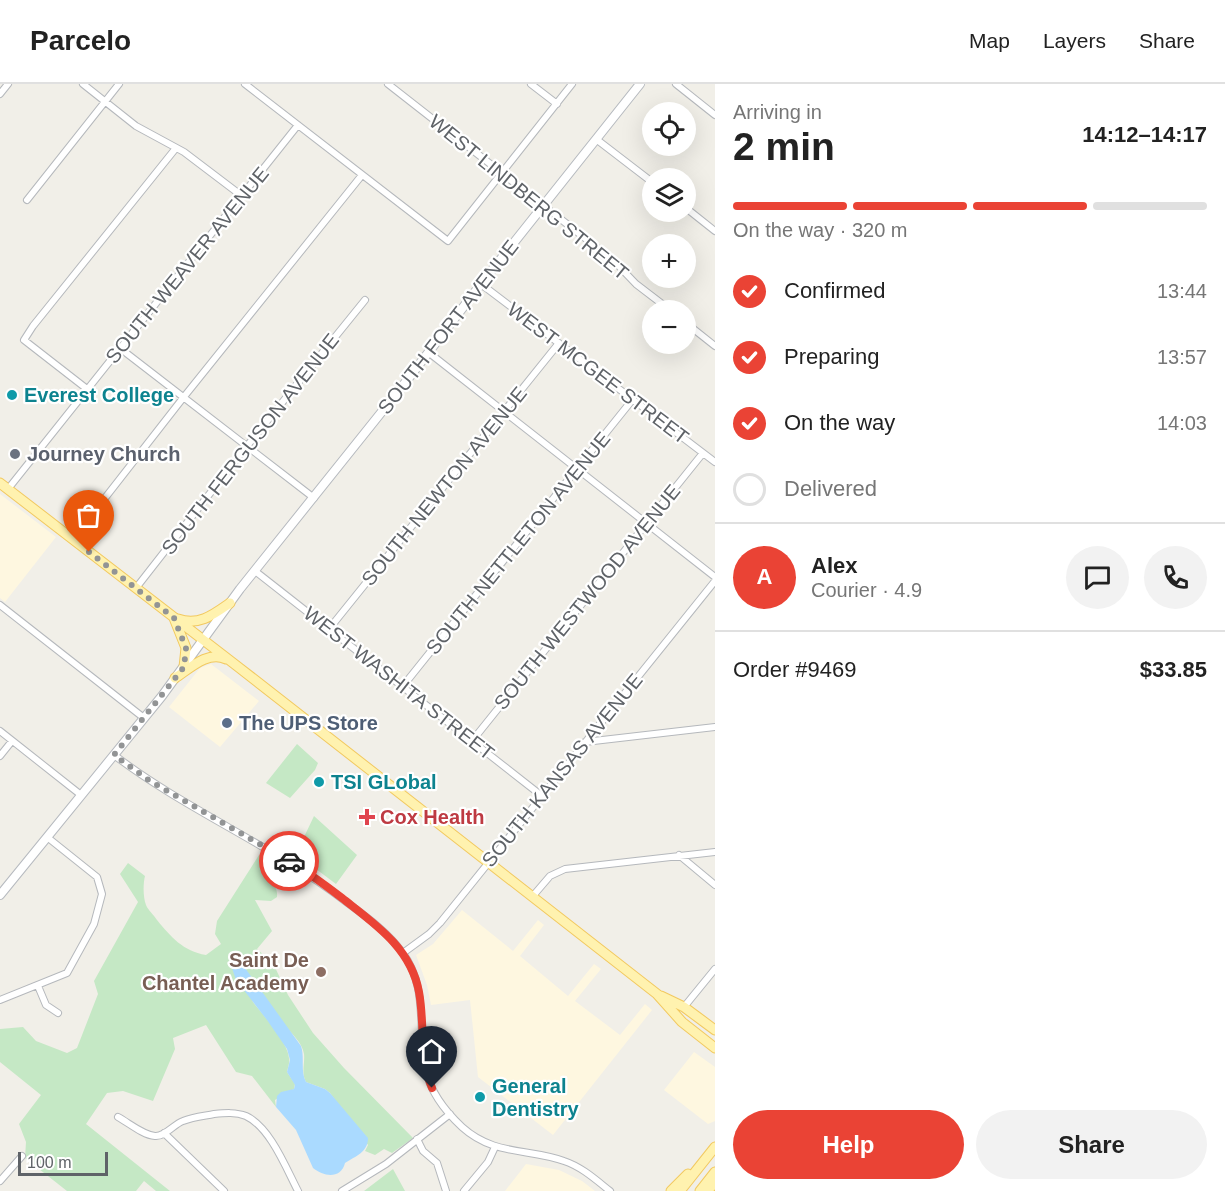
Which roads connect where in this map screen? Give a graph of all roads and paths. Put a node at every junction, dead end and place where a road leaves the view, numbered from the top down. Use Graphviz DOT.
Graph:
graph roads {
  1 [pos="8,84"];
  2 [pos="83,84"];
  3 [pos="120,84"];
  4 [pos="245,84"];
  5 [pos="388,84"];
  6 [pos="531,84"];
  7 [pos="572,84"];
  8 [pos="640,84"];
  9 [pos="676,84"];
  10 [pos="0,94"];
  11 [pos="106,101"];
  12 [pos="557,104"];
  13 [pos="715,115"];
  14 [pos="298,125"];
  15 [pos="596,138"];
  16 [pos="176,148"];
  17 [pos="503,173"];
  18 [pos="642,174"];
  19 [pos="362,175"];
  20 [pos="242,196"];
  21 [pos="27,200"];
  22 [pos="543,205"];
  23 [pos="696,216"];
  24 [pos="715,231"];
  25 [pos="481,284"];
  26 [pos="365,300"];
  27 [pos="657,300"];
  28 [pos="696,331"];
  29 [pos="559,343"];
  30 [pos="715,346"];
  31 [pos="121,349"];
  32 [pos="428,352"];
  33 [pos="87,389"];
  34 [pos="183,398"];
  35 [pos="633,399"];
  36 [pos="504,412"];
  37 [pos="247,446"];
  38 [pos="703,453"];
  39 [pos="715,462"];
  40 [pos="577,469"];
  41 [pos="4,486"];
  42 [pos="314,498"];
  43 [pos="646,523"];
  44 [pos="73,539"];
  45 [pos="255,571"];
  46 [pos="715,579"];
  47 [pos="136,588"];
  48 [pos="230,603"];
  49 [pos="0,605"];
  50 [pos="174,618"];
  51 [pos="329,629"];
  52 [pos="203,640"];
  53 [pos="237,666"];
  54 [pos="184,667"];
  55 [pos="175,678"];
  56 [pos="402,686"];
  57 [pos="144,718"];
  58 [pos="714,728"];
  59 [pos="0,731"];
  60 [pos="12,741"];
  61 [pos="472,741"];
  62 [pos="585,742"];
  63 [pos="114,755"];
  64 [pos="0,756"];
  65 [pos="81,795"];
  66 [pos="542,796"];
  67 [pos="48,837"];
  68 [pos="715,852"];
  69 [pos="679,855"];
  70 [pos="488,862"];
  71 [pos="715,885"];
  72 [pos="0,895"];
  73 [pos="532,897"];
  74 [pos="403,953"];
  75 [pos="715,969"];
  76 [pos="38,986"];
  77 [pos="657,994"];
  78 [pos="0,1000"];
  79 [pos="684,1006"];
  80 [pos="58,1013"];
  81 [pos="715,1030"];
  82 [pos="715,1050"];
  83 [pos="450,1114"];
  84 [pos="118,1118"];
  85 [pos="164,1133"];
  86 [pos="417,1139"];
  87 [pos="495,1147"];
  88 [pos="715,1147"];
  89 [pos="22,1156"];
  90 [pos="703,1161"];
  91 [pos="715,1172"];
  92 [pos="0,1181"];
  93 [pos="715,1183"];
  94 [pos="224,1191"];
  95 [pos="298,1191"];
  96 [pos="342,1191"];
  97 [pos="446,1191"];
  98 [pos="464,1191"];
  99 [pos="610,1191"];
  100 [pos="671,1191"];
  101 [pos="680,1191"];
  102 [pos="700,1191"];
  103 [pos="707,1191"];
  1 -- 10 [label="street"];
  2 -- 11 [label="street"];
  3 -- 11 [label="street"];
  4 -- 14 [label="street"];
  5 -- 17 [label="street, WEST LINDBERG STREET"];
  6 -- 12 [label="street"];
  7 -- 12 [label="street"];
  8 -- 15 [label="street, SOUTH FORT AVENUE"];
  9 -- 13 [label="street"];
  11 -- 16 [label="street"];
  11 -- 21 [label="street"];
  12 -- 17 [label="street"];
  14 -- 19 [label="street"];
  14 -- 20 [label="street, SOUTH WEAVER AVENUE"];
  15 -- 18 [label="street"];
  15 -- 22 [label="street, SOUTH FORT AVENUE"];
  16 -- 20 [label="street"];
  16 -- 33 [label="street"];
  17 -- 19 [label="street"];
  17 -- 22 [label="street, WEST LINDBERG STREET"];
  19 -- 34 [label="street"];
  20 -- 31 [label="street, SOUTH WEAVER AVENUE"];
  22 -- 25 [label="street, SOUTH FORT AVENUE"];
  22 -- 27 [label="street, WEST LINDBERG STREET"];
  23 -- 24 [label="street"];
  25 -- 29 [label="street, WEST MCGEE STREET"];
  25 -- 32 [label="street, SOUTH FORT AVENUE"];
  26 -- 37 [label="street, SOUTH FERGUSON AVENUE"];
  28 -- 30 [label="street"];
  29 -- 35 [label="street, WEST MCGEE STREET"];
  29 -- 36 [label="street, SOUTH NEWTON AVENUE"];
  31 -- 33 [label="street, SOUTH WEAVER AVENUE"];
  31 -- 34 [label="street"];
  32 -- 36 [label="street"];
  32 -- 42 [label="street, SOUTH FORT AVENUE"];
  33 -- 41 [label="street, SOUTH WEAVER AVENUE"];
  34 -- 37 [label="street"];
  34 -- 44 [label="street"];
  35 -- 38 [label="street, WEST MCGEE STREET"];
  35 -- 40 [label="street, SOUTH NETTLETON AVENUE"];
  36 -- 40 [label="street"];
  36 -- 51 [label="street, SOUTH NEWTON AVENUE"];
  37 -- 42 [label="street"];
  37 -- 47 [label="street, SOUTH FERGUSON AVENUE"];
  38 -- 39 [label="street, WEST MCGEE STREET"];
  38 -- 43 [label="street, SOUTH WESTWOOD AVENUE"];
  40 -- 43 [label="street"];
  40 -- 56 [label="street, SOUTH NETTLETON AVENUE"];
  41 -- 44 [label="main road"];
  42 -- 45 [label="street, SOUTH FORT AVENUE"];
  43 -- 46 [label="street"];
  43 -- 61 [label="street, SOUTH WESTWOOD AVENUE"];
  44 -- 47 [label="main road"];
  45 -- 48 [label="street, SOUTH FORT AVENUE"];
  45 -- 51 [label="street, WEST WASHITA STREET"];
  46 -- 62 [label="street, SOUTH KANSAS AVENUE"];
  47 -- 50 [label="main road"];
  48 -- 50 [label="main road"];
  48 -- 52 [label="street, SOUTH FORT AVENUE"];
  49 -- 57 [label="street"];
  50 -- 52 [label="main road"];
  50 -- 54 [label="main road"];
  51 -- 56 [label="street, WEST WASHITA STREET"];
  52 -- 53 [label="main road"];
  52 -- 54 [label="street, SOUTH FORT AVENUE"];
  53 -- 55 [label="main road"];
  53 -- 70 [label="main road"];
  54 -- 55 [label="street, SOUTH FORT AVENUE"];
  55 -- 57 [label="street, SOUTH FORT AVENUE"];
  56 -- 61 [label="street, WEST WASHITA STREET"];
  57 -- 63 [label="street, SOUTH FORT AVENUE"];
  58 -- 62 [label="street"];
  59 -- 60 [label="street"];
  60 -- 64 [label="street"];
  60 -- 65 [label="street"];
  61 -- 66 [label="street, WEST WASHITA STREET"];
  62 -- 66 [label="street, SOUTH KANSAS AVENUE"];
  63 -- 65 [label="street, SOUTH FORT AVENUE"];
  63 -- 74 [label="street"];
  65 -- 67 [label="street, SOUTH FORT AVENUE"];
  66 -- 70 [label="street, SOUTH KANSAS AVENUE"];
  67 -- 72 [label="street, SOUTH FORT AVENUE"];
  67 -- 76 [label="street"];
  68 -- 69 [label="street"];
  69 -- 71 [label="street"];
  69 -- 73 [label="street"];
  70 -- 73 [label="main road"];
  70 -- 74 [label="street, SOUTH KANSAS AVENUE"];
  73 -- 77 [label="main road"];
  74 -- 83 [label="street"];
  75 -- 79 [label="street"];
  76 -- 78 [label="street"];
  76 -- 80 [label="street"];
  77 -- 79 [label="main road"];
  77 -- 82 [label="main road"];
  79 -- 81 [label="main road"];
  83 -- 86 [label="street"];
  83 -- 87 [label="street"];
  84 -- 85 [label="street"];
  85 -- 94 [label="street"];
  85 -- 95 [label="street"];
  86 -- 96 [label="street"];
  86 -- 97 [label="street"];
  87 -- 98 [label="street"];
  87 -- 99 [label="street"];
  88 -- 90 [label="main road"];
  89 -- 92 [label="street"];
  90 -- 100 [label="main road"];
  90 -- 101 [label="main road"];
  91 -- 102 [label="main road"];
  93 -- 103 [label="main road"];
}
